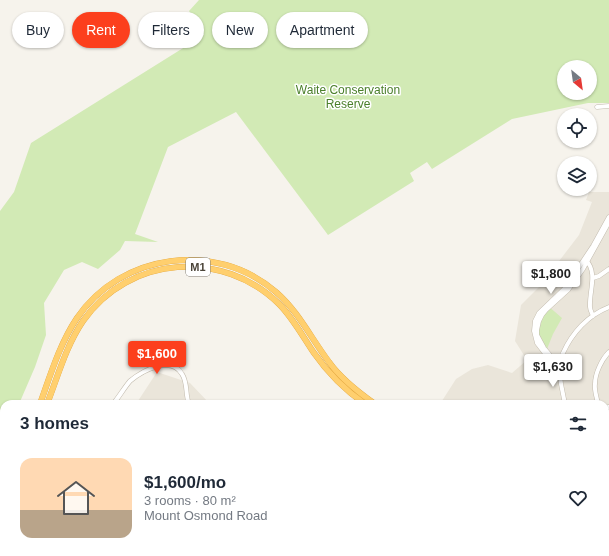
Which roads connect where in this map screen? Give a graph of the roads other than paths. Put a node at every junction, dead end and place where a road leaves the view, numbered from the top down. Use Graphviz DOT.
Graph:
graph roads {
  1 [pos="609,106"];
  2 [pos="597,107"];
  3 [pos="609,217"];
  4 [pos="609,222"];
  5 [pos="586,260"];
  6 [pos="609,269"];
  7 [pos="592,278"];
  8 [pos="609,307"];
  9 [pos="593,316"];
  10 [pos="609,352"];
  11 [pos="559,366"];
  12 [pos="42,400"];
  13 [pos="49,400"];
  14 [pos="116,400"];
  15 [pos="187,400"];
  16 [pos="360,400"];
  17 [pos="370,400"];
  18 [pos="564,400"];
  19 [pos="597,400"];
  1 -- 2 [label="street"];
  3 -- 5 [label="street"];
  4 -- 5 [label="street"];
  5 -- 7 [label="street"];
  5 -- 11 [label="street"];
  6 -- 7 [label="street"];
  7 -- 9 [label="street"];
  8 -- 9 [label="street"];
  9 -- 11 [label="street"];
  10 -- 19 [label="street"];
  11 -- 18 [label="street"];
  12 -- 17 [label="highway, M1"];
  13 -- 16 [label="highway, M1"];
  14 -- 15 [label="street"];
}
